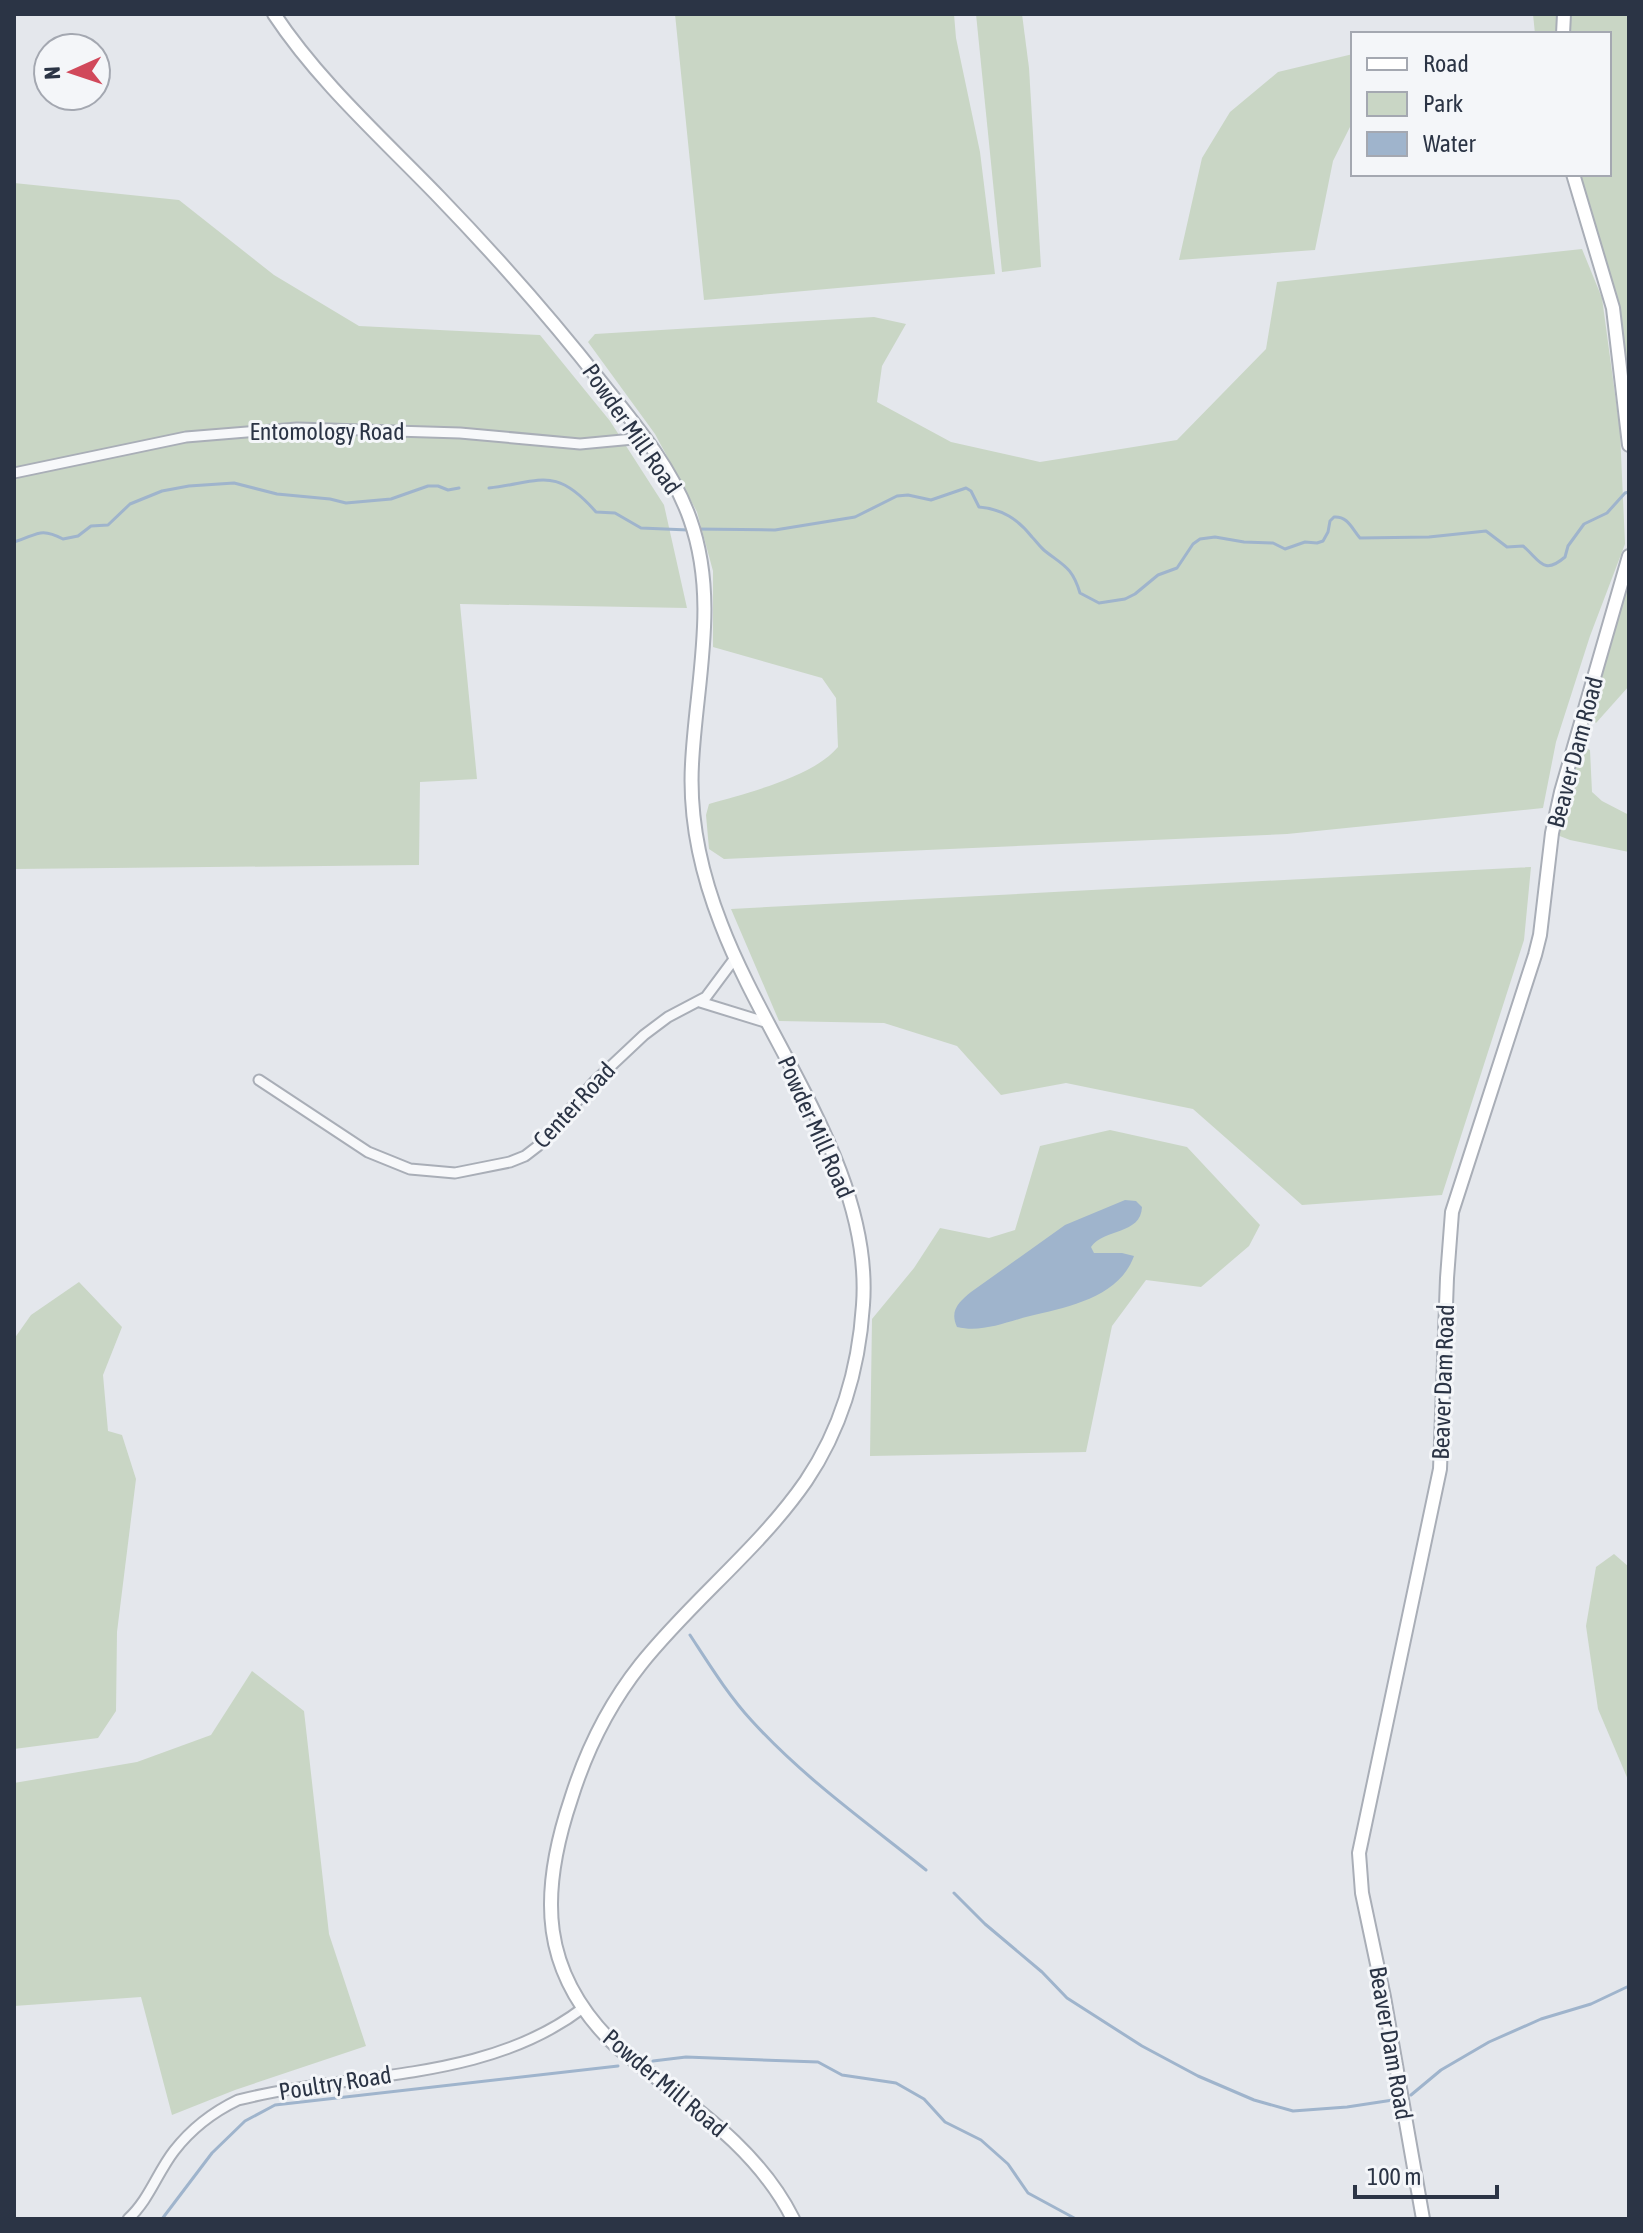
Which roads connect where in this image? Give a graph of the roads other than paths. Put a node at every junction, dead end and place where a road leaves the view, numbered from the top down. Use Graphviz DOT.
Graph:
graph roads {
  1 [pos="274,14"];
  2 [pos="1574,176"];
  3 [pos="644,438"];
  4 [pos="1629,445"];
  5 [pos="14,473"];
  6 [pos="1629,556"];
  7 [pos="735,958"];
  8 [pos="700,1002"];
  9 [pos="768,1023"];
  10 [pos="259,1080"];
  11 [pos="583,2008"];
  12 [pos="128,2219"];
  13 [pos="793,2219"];
  14 [pos="1423,2219"];
  1 -- 3 [label="main road, Powder Mill Road"];
  2 -- 4 [label="main road"];
  3 -- 5 [label="street, Entomology Road"];
  3 -- 7 [label="main road, Powder Mill Road"];
  6 -- 14 [label="main road, Beaver Dam Road"];
  7 -- 8 [label="street, Center Road"];
  7 -- 9 [label="main road, Powder Mill Road"];
  8 -- 9 [label="street"];
  8 -- 10 [label="street, Center Road"];
  9 -- 11 [label="main road, Powder Mill Road"];
  11 -- 12 [label="street, Poultry Road"];
  11 -- 13 [label="main road, Powder Mill Road"];
}
